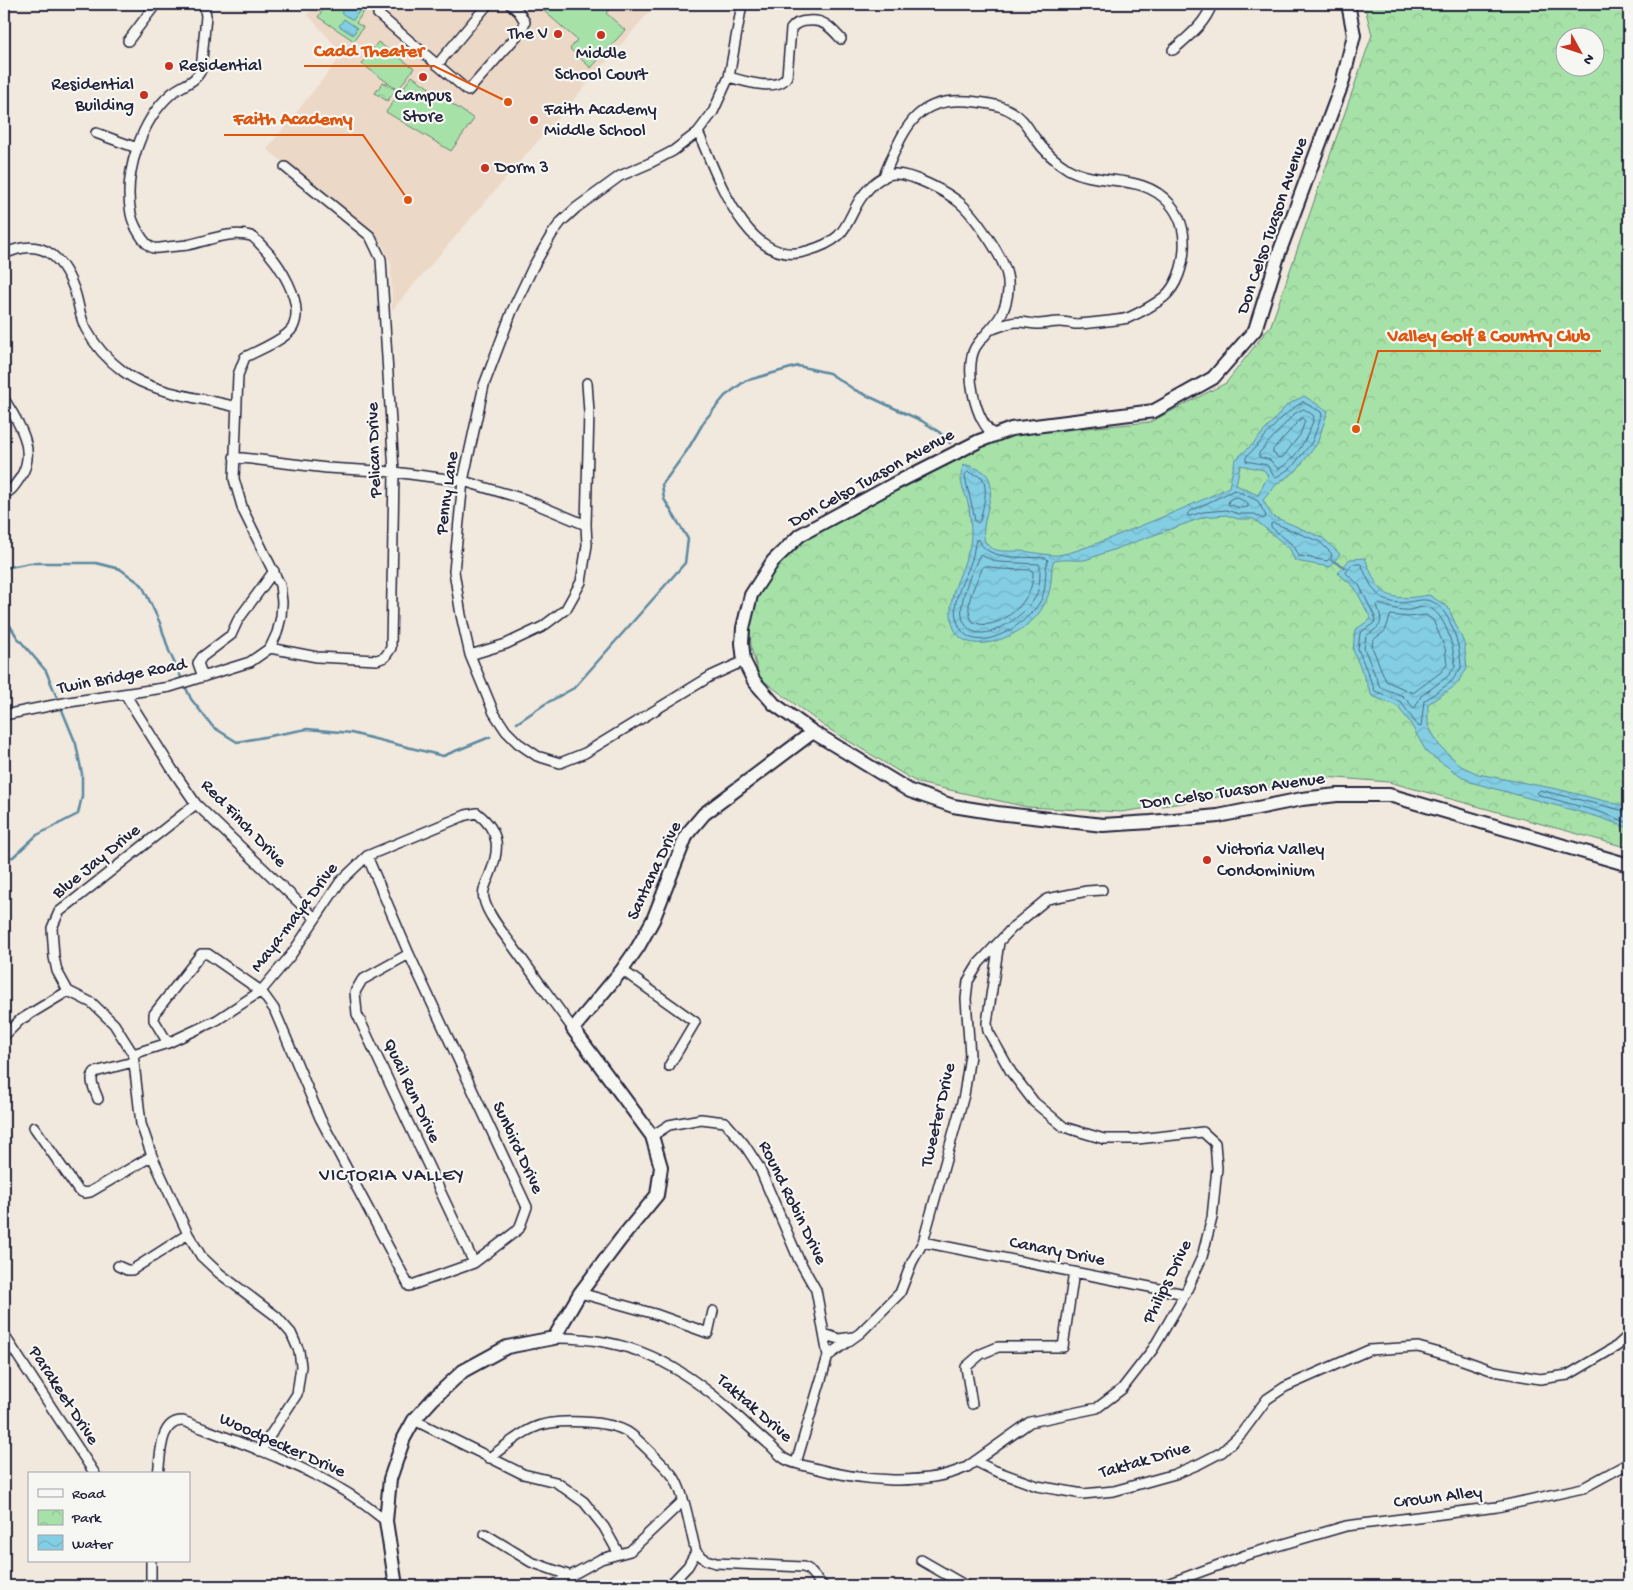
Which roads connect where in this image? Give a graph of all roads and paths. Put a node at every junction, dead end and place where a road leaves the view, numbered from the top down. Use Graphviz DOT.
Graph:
graph roads {
  1 [pos="156,4"];
  2 [pos="204,4"];
  3 [pos="383,4"];
  4 [pos="488,4"];
  5 [pos="510,4"];
  6 [pos="742,4"];
  7 [pos="1212,4"];
  8 [pos="1348,4"];
  9 [pos="841,40"];
  10 [pos="128,41"];
  11 [pos="1173,50"];
  12 [pos="437,65"];
  13 [pos="729,77"];
  14 [pos="698,132"];
  15 [pos="96,133"];
  16 [pos="137,148"];
  17 [pos="284,167"];
  18 [pos="882,178"];
  19 [pos="4,254"];
  20 [pos="993,329"];
  21 [pos="587,383"];
  22 [pos="4,399"];
  23 [pos="236,407"];
  24 [pos="995,435"];
  25 [pos="234,457"];
  26 [pos="394,472"];
  27 [pos="463,481"];
  28 [pos="4,494"];
  29 [pos="586,525"];
  30 [pos="274,571"];
  31 [pos="270,648"];
  32 [pos="470,655"];
  33 [pos="744,661"];
  34 [pos="201,678"];
  35 [pos="125,694"];
  36 [pos="4,716"];
  37 [pos="813,732"];
  38 [pos="196,804"];
  39 [pos="367,856"];
  40 [pos="1629,865"];
  41 [pos="1102,890"];
  42 [pos="315,918"];
  43 [pos="999,942"];
  44 [pos="409,954"];
  45 [pos="622,970"];
  46 [pos="261,990"];
  47 [pos="68,992"];
  48 [pos="573,1029"];
  49 [pos="4,1036"];
  50 [pos="168,1043"];
  51 [pos="133,1058"];
  52 [pos="669,1066"];
  53 [pos="98,1099"];
  54 [pos="34,1127"];
  55 [pos="652,1136"];
  56 [pos="152,1156"];
  57 [pos="188,1234"];
  58 [pos="923,1242"];
  59 [pos="474,1263"];
  60 [pos="118,1266"];
  61 [pos="1074,1272"];
  62 [pos="580,1293"];
  63 [pos="1185,1294"];
  64 [pos="713,1311"];
  65 [pos="824,1334"];
  66 [pos="4,1335"];
  67 [pos="1629,1335"];
  68 [pos="855,1336"];
  69 [pos="554,1338"];
  70 [pos="828,1356"];
  71 [pos="972,1404"];
  72 [pos="414,1420"];
  73 [pos="260,1451"];
  74 [pos="489,1458"];
  75 [pos="975,1461"];
  76 [pos="796,1463"];
  77 [pos="1629,1463"];
  78 [pos="94,1472"];
  79 [pos="158,1472"];
  80 [pos="683,1501"];
  81 [pos="386,1520"];
  82 [pos="485,1534"];
  83 [pos="696,1552"];
  84 [pos="619,1554"];
  85 [pos="921,1560"];
  86 [pos="151,1562"];
  87 [pos="571,1576"];
  88 [pos="151,1586"];
  89 [pos="396,1586"];
  90 [pos="552,1586"];
  91 [pos="668,1586"];
  92 [pos="823,1586"];
  93 [pos="966,1586"];
  94 [pos="1162,1586"];
  1 -- 10 [label="street"];
  2 -- 16 [label="street"];
  3 -- 12 [label="street"];
  4 -- 12 [label="street"];
  5 -- 12 [label="street"];
  6 -- 13 [label="street, Penny Lane"];
  7 -- 11 [label="street"];
  8 -- 24 [label="street, Don Celso Tuason Avenue"];
  9 -- 13 [label="street"];
  13 -- 14 [label="street, Penny Lane"];
  14 -- 18 [label="street"];
  14 -- 27 [label="street, Penny Lane"];
  15 -- 16 [label="street"];
  16 -- 23 [label="street"];
  17 -- 26 [label="street, Pelican Drive"];
  18 -- 20 [label="street"];
  18 -- 20 [label="street"];
  19 -- 23 [label="street"];
  20 -- 24 [label="street"];
  21 -- 29 [label="street"];
  22 -- 28 [label="street"];
  23 -- 25 [label="street"];
  24 -- 33 [label="street, Don Celso Tuason Avenue"];
  25 -- 26 [label="street"];
  25 -- 30 [label="street"];
  26 -- 27 [label="street"];
  26 -- 31 [label="street, Pelican Drive"];
  27 -- 29 [label="street"];
  27 -- 32 [label="street, Penny Lane"];
  29 -- 32 [label="street"];
  30 -- 31 [label="street"];
  30 -- 34 [label="street"];
  31 -- 34 [label="street, Twin Bridge Road"];
  32 -- 33 [label="street, Penny Lane"];
  33 -- 37 [label="street, Don Celso Tuason Avenue"];
  34 -- 35 [label="street, Twin Bridge Road"];
  35 -- 36 [label="street, Twin Bridge Road"];
  35 -- 38 [label="street, Red Finch Drive"];
  37 -- 40 [label="street, Don Celso Tuason Avenue"];
  37 -- 45 [label="street, Santana Drive"];
  38 -- 42 [label="street, Red Finch Drive"];
  38 -- 47 [label="street, Blue Jay Drive"];
  39 -- 42 [label="street, Maya-maya Drive"];
  39 -- 44 [label="street, Sunbird Drive"];
  39 -- 48 [label="street, Maya-maya Drive"];
  41 -- 43 [label="street, Tweeter Drive"];
  42 -- 46 [label="street, Maya-maya Drive"];
  43 -- 58 [label="street, Tweeter Drive"];
  43 -- 63 [label="street, Philips Drive"];
  44 -- 59 [label="street, Sunbird Drive"];
  44 -- 59 [label="street, Quail Run Drive"];
  45 -- 48 [label="street, Santana Drive"];
  45 -- 52 [label="street"];
  46 -- 50 [label="street, Maya-maya Drive"];
  46 -- 50 [label="street"];
  46 -- 59 [label="street, Sunbird Drive"];
  47 -- 49 [label="street"];
  47 -- 51 [label="street"];
  48 -- 55 [label="street, Maya-maya Drive"];
  50 -- 51 [label="street, Maya-maya Drive"];
  51 -- 53 [label="street, Maya-maya Drive"];
  51 -- 56 [label="street"];
  54 -- 56 [label="street"];
  55 -- 62 [label="street"];
  55 -- 65 [label="street, Round Robin Drive"];
  56 -- 57 [label="street"];
  57 -- 60 [label="street"];
  57 -- 73 [label="street"];
  58 -- 61 [label="street, Canary Drive"];
  58 -- 68 [label="street, Tweeter Drive"];
  61 -- 63 [label="street, Canary Drive"];
  61 -- 71 [label="street"];
  62 -- 64 [label="street"];
  62 -- 69 [label="street"];
  63 -- 75 [label="street, Philips Drive"];
  65 -- 68 [label="street"];
  65 -- 70 [label="street, Round Robin Drive"];
  66 -- 78 [label="street, Parakeet Drive"];
  67 -- 75 [label="street, Taktak Drive"];
  68 -- 70 [label="street, Tweeter Drive"];
  69 -- 72 [label="street, Taktak Drive"];
  69 -- 76 [label="street, Taktak Drive"];
  70 -- 76 [label="street, Round Robin Drive"];
  72 -- 74 [label="street"];
  72 -- 81 [label="street, Taktak Drive"];
  73 -- 79 [label="street, Woodpecker Drive"];
  73 -- 81 [label="street, Woodpecker Drive"];
  74 -- 80 [label="street"];
  74 -- 84 [label="street"];
  75 -- 76 [label="street, Taktak Drive"];
  77 -- 94 [label="street, Crown Alley"];
  80 -- 83 [label="street"];
  80 -- 84 [label="street"];
  81 -- 89 [label="street, Taktak Drive"];
  82 -- 87 [label="street"];
  83 -- 91 [label="street"];
  83 -- 92 [label="street"];
  84 -- 87 [label="street"];
  85 -- 93 [label="street"];
  86 -- 88 [label="street"];
  87 -- 90 [label="street"];
}
